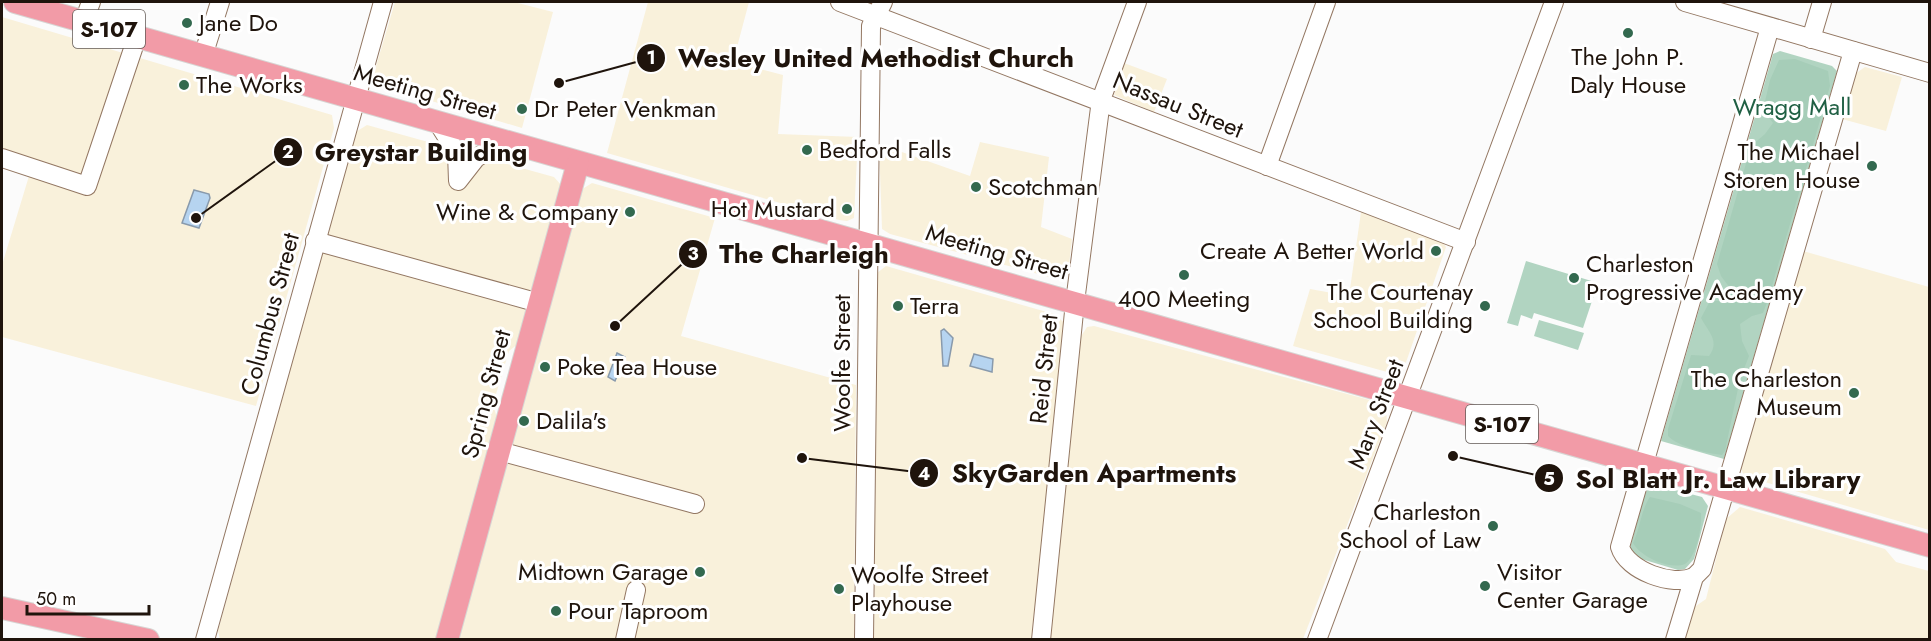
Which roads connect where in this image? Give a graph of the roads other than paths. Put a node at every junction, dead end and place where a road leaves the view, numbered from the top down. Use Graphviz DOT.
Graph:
graph roads {
  1 [pos="15,2"];
  2 [pos="220,2"];
  3 [pos="382,2"];
  4 [pos="840,2"];
  5 [pos="1137,2"];
  6 [pos="1326,2"];
  7 [pos="1554,2"];
  8 [pos="1685,2"];
  9 [pos="1822,2"];
  10 [pos="879,9"];
  11 [pos="87,11"];
  12 [pos="1770,27"];
  13 [pos="137,37"];
  14 [pos="1811,39"];
  15 [pos="1853,51"];
  16 [pos="203,56"];
  17 [pos="1929,73"];
  18 [pos="354,100"];
  19 [pos="1101,100"];
  20 [pos="438,123"];
  21 [pos="503,142"];
  22 [pos="2,158"];
  23 [pos="578,163"];
  24 [pos="1267,166"];
  25 [pos="315,241"];
  26 [pos="1466,242"];
  27 [pos="867,244"];
  28 [pos="1075,302"];
  29 [pos="539,303"];
  30 [pos="1408,398"];
  31 [pos="499,451"];
  32 [pos="1644,464"];
  33 [pos="1724,488"];
  34 [pos="696,504"];
  35 [pos="1929,546"];
  36 [pos="1694,577"];
  37 [pos="636,590"];
  38 [pos="2,608"];
  39 [pos="147,639"];
  40 [pos="205,639"];
  41 [pos="447,639"];
  42 [pos="625,639"];
  43 [pos="864,639"];
  44 [pos="1041,639"];
  45 [pos="1317,639"];
  46 [pos="1675,639"];
  1 -- 11 [label="main road, Meeting Street / S-107"];
  2 -- 16 [label="street"];
  3 -- 18 [label="street, Columbus Street"];
  4 -- 10 [label="street, Nassau Street"];
  5 -- 19 [label="street, Reid Street"];
  6 -- 24 [label="street"];
  7 -- 26 [label="street, Mary Street"];
  8 -- 12 [label="street"];
  9 -- 14 [label="street"];
  10 -- 19 [label="street, Nassau Street"];
  10 -- 27 [label="street, Woolfe Street"];
  11 -- 13 [label="main road, Meeting Street / S-107"];
  12 -- 14 [label="street"];
  12 -- 32 [label="street"];
  13 -- 16 [label="main road, Meeting Street / S-107"];
  13 -- 22 [label="street"];
  14 -- 15 [label="street"];
  15 -- 17 [label="street"];
  15 -- 33 [label="street"];
  16 -- 18 [label="main road, Meeting Street / S-107"];
  18 -- 20 [label="main road, Meeting Street / S-107"];
  18 -- 25 [label="street, Columbus Street"];
  19 -- 24 [label="street, Nassau Street"];
  19 -- 28 [label="street, Reid Street"];
  20 -- 21 [label="main road, Meeting Street / S-107"];
  20 -- 21 [label="street"];
  21 -- 23 [label="main road, Meeting Street / S-107"];
  23 -- 27 [label="main road, Meeting Street / S-107"];
  23 -- 29 [label="main road, Spring Street"];
  24 -- 26 [label="street, Nassau Street"];
  25 -- 29 [label="street"];
  25 -- 40 [label="street, Columbus Street"];
  26 -- 30 [label="street, Mary Street"];
  27 -- 28 [label="main road, Meeting Street / S-107"];
  27 -- 43 [label="street, Woolfe Street"];
  28 -- 30 [label="main road, Meeting Street / S-107"];
  28 -- 44 [label="street, Reid Street"];
  29 -- 31 [label="main road, Spring Street"];
  30 -- 32 [label="main road, Meeting Street / S-107"];
  30 -- 45 [label="street, Mary Street"];
  31 -- 34 [label="street"];
  31 -- 41 [label="main road, Spring Street"];
  32 -- 33 [label="main road, Meeting Street / S-107"];
  32 -- 36 [label="street"];
  33 -- 35 [label="main road, Meeting Street / S-107"];
  33 -- 36 [label="street"];
  36 -- 46 [label="street"];
  37 -- 42 [label="street"];
  38 -- 39 [label="main road"];
}
